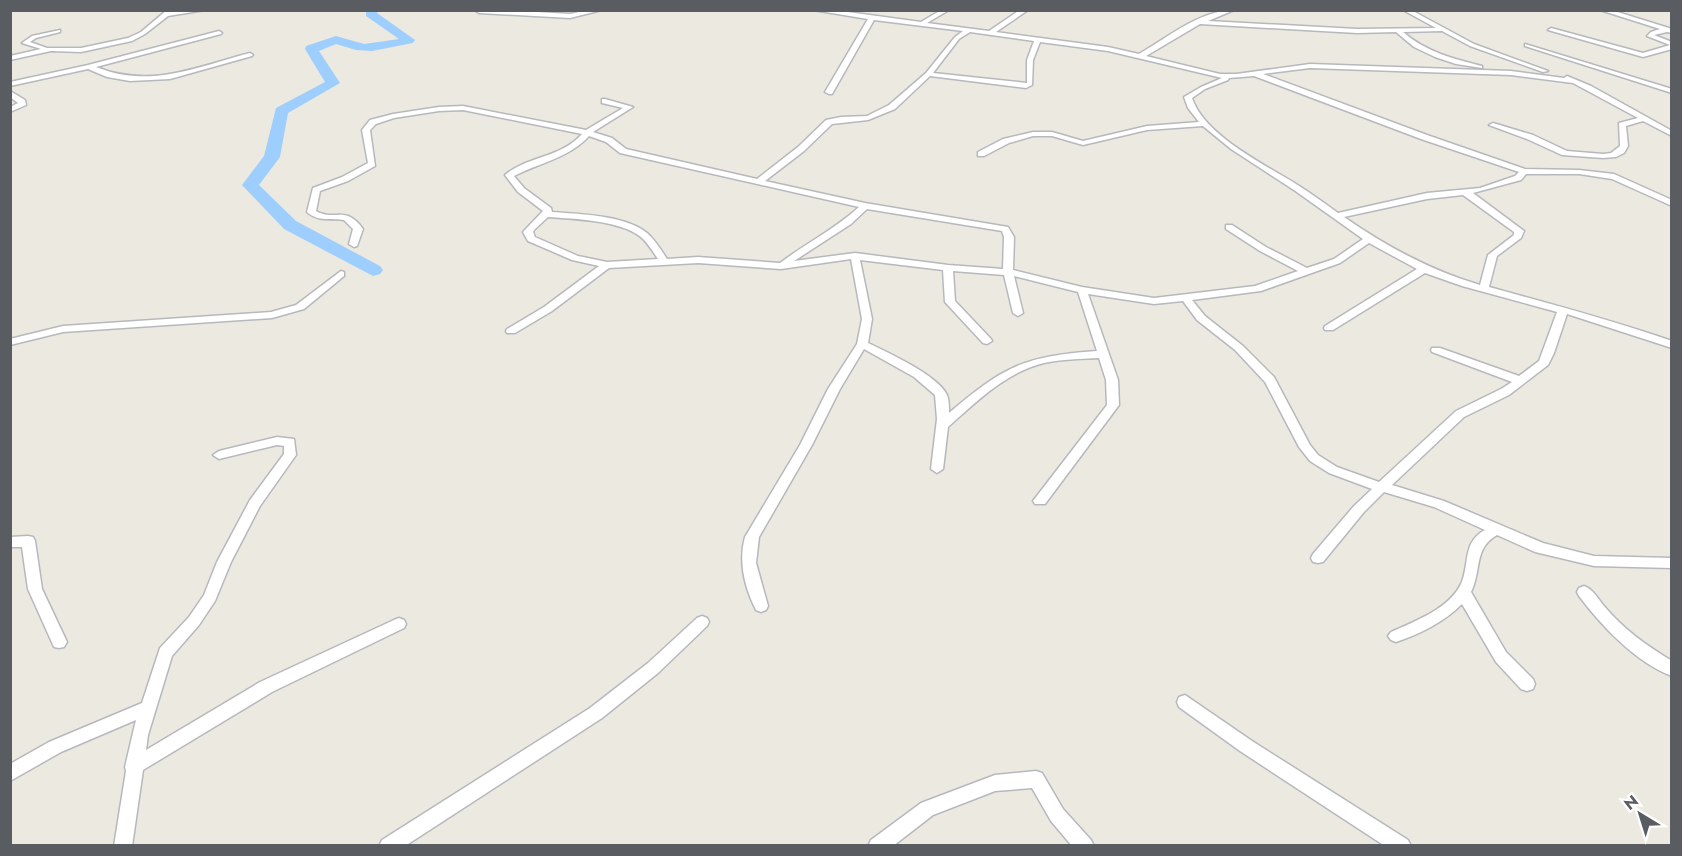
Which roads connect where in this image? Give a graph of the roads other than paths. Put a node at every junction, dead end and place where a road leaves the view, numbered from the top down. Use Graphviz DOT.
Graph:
graph roads {
  1 [pos="202,10"];
  2 [pos="479,10"];
  3 [pos="599,10"];
  4 [pos="816,10"];
  5 [pos="847,10"];
  6 [pos="946,10"];
  7 [pos="1024,10"];
  8 [pos="1231,10"];
  9 [pos="1406,10"];
  10 [pos="1603,10"];
  11 [pos="169,12"];
  12 [pos="861,17"];
  13 [pos="872,18"];
  14 [pos="1199,22"];
  15 [pos="923,23"];
  16 [pos="969,30"];
  17 [pos="1441,30"];
  18 [pos="1551,30"];
  19 [pos="1669,30"];
  20 [pos="58,31"];
  21 [pos="1399,32"];
  22 [pos="143,33"];
  23 [pos="219,33"];
  24 [pos="989,34"];
  25 [pos="1038,40"];
  26 [pos="1527,45"];
  27 [pos="1671,45"];
  28 [pos="51,49"];
  29 [pos="152,50"];
  30 [pos="250,55"];
  31 [pos="1140,56"];
  32 [pos="10,58"];
  33 [pos="89,67"];
  34 [pos="1255,73"];
  35 [pos="1511,73"];
  36 [pos="928,74"];
  37 [pos="1236,76"];
  38 [pos="1574,81"];
  39 [pos="10,84"];
  40 [pos="1671,91"];
  41 [pos="829,92"];
  42 [pos="10,93"];
  43 [pos="605,101"];
  44 [pos="10,110"];
  45 [pos="1644,118"];
  46 [pos="1652,123"];
  47 [pos="1206,124"];
  48 [pos="1671,124"];
  49 [pos="1493,125"];
  50 [pos="587,133"];
  51 [pos="1671,134"];
  52 [pos="981,154"];
  53 [pos="1524,171"];
  54 [pos="760,181"];
  55 [pos="1464,191"];
  56 [pos="1671,204"];
  57 [pos="865,206"];
  58 [pos="548,214"];
  59 [pos="1336,216"];
  60 [pos="1229,227"];
  61 [pos="1369,239"];
  62 [pos="354,244"];
  63 [pos="855,256"];
  64 [pos="664,261"];
  65 [pos="607,265"];
  66 [pos="781,266"];
  67 [pos="948,268"];
  68 [pos="1424,269"];
  69 [pos="1008,272"];
  70 [pos="1306,272"];
  71 [pos="341,274"];
  72 [pos="1484,289"];
  73 [pos="1082,290"];
  74 [pos="1186,298"];
  75 [pos="1563,310"];
  76 [pos="1018,313"];
  77 [pos="1329,328"];
  78 [pos="511,331"];
  79 [pos="1671,335"];
  80 [pos="1653,338"];
  81 [pos="987,341"];
  82 [pos="10,342"];
  83 [pos="862,344"];
  84 [pos="1671,345"];
  85 [pos="1436,350"];
  86 [pos="1104,354"];
  87 [pos="1521,381"];
  88 [pos="942,426"];
  89 [pos="219,455"];
  90 [pos="937,469"];
  91 [pos="1385,487"];
  92 [pos="1040,501"];
  93 [pos="1495,530"];
  94 [pos="10,542"];
  95 [pos="1318,558"];
  96 [pos="1671,563"];
  97 [pos="1463,592"];
  98 [pos="1584,592"];
  99 [pos="761,606"];
  100 [pos="702,622"];
  101 [pos="399,624"];
  102 [pos="1396,636"];
  103 [pos="59,642"];
  104 [pos="1671,669"];
  105 [pos="1527,684"];
  106 [pos="1185,702"];
  107 [pos="147,708"];
  108 [pos="133,767"];
  109 [pos="10,773"];
  110 [pos="123,846"];
  111 [pos="388,846"];
  112 [pos="877,846"];
  113 [pos="1085,846"];
  114 [pos="1402,846"];
  1 -- 11 [label="street"];
  2 -- 3 [label="street"];
  4 -- 12 [label="street"];
  5 -- 12 [label="street"];
  6 -- 15 [label="street"];
  7 -- 24 [label="street"];
  8 -- 14 [label="street"];
  9 -- 17 [label="street"];
  10 -- 19 [label="street"];
  11 -- 22 [label="street"];
  12 -- 13 [label="street"];
  13 -- 15 [label="street"];
  13 -- 41 [label="street"];
  14 -- 21 [label="street"];
  14 -- 31 [label="street"];
  15 -- 16 [label="street"];
  16 -- 24 [label="street"];
  16 -- 36 [label="street"];
  17 -- 21 [label="street"];
  17 -- 38 [label="street"];
  18 -- 27 [label="street"];
  19 -- 27 [label="street"];
  20 -- 28 [label="street"];
  21 -- 35 [label="street"];
  22 -- 28 [label="street"];
  22 -- 29 [label="street"];
  23 -- 29 [label="street"];
  24 -- 25 [label="street"];
  25 -- 31 [label="street"];
  25 -- 36 [label="street"];
  26 -- 40 [label="street"];
  28 -- 32 [label="street"];
  29 -- 33 [label="street"];
  30 -- 33 [label="street"];
  31 -- 37 [label="street"];
  33 -- 39 [label="street"];
  34 -- 35 [label="street"];
  34 -- 37 [label="street"];
  34 -- 53 [label="street"];
  35 -- 38 [label="street"];
  36 -- 54 [label="street"];
  37 -- 47 [label="street"];
  38 -- 45 [label="street"];
  42 -- 44 [label="street"];
  43 -- 50 [label="street"];
  45 -- 46 [label="street"];
  45 -- 49 [label="street"];
  46 -- 48 [label="street"];
  46 -- 51 [label="street"];
  47 -- 52 [label="street"];
  47 -- 59 [label="street"];
  50 -- 54 [label="street"];
  50 -- 58 [label="street"];
  50 -- 62 [label="street"];
  53 -- 55 [label="street"];
  53 -- 56 [label="street"];
  54 -- 57 [label="street"];
  55 -- 59 [label="street"];
  55 -- 72 [label="street"];
  57 -- 66 [label="street"];
  57 -- 69 [label="street"];
  58 -- 64 [label="street"];
  58 -- 65 [label="street"];
  59 -- 61 [label="street"];
  60 -- 70 [label="street"];
  61 -- 68 [label="street"];
  61 -- 70 [label="street"];
  63 -- 66 [label="street"];
  63 -- 67 [label="street"];
  63 -- 83 [label="street"];
  64 -- 65 [label="street"];
  64 -- 66 [label="street"];
  65 -- 78 [label="street"];
  67 -- 69 [label="street"];
  67 -- 81 [label="street"];
  68 -- 72 [label="street"];
  68 -- 77 [label="street"];
  69 -- 73 [label="street"];
  69 -- 76 [label="street"];
  70 -- 74 [label="street"];
  71 -- 82 [label="street"];
  72 -- 75 [label="street"];
  73 -- 74 [label="street"];
  73 -- 86 [label="street"];
  74 -- 91 [label="street"];
  75 -- 80 [label="street"];
  75 -- 87 [label="street"];
  79 -- 80 [label="street"];
  80 -- 84 [label="street"];
  83 -- 88 [label="street"];
  83 -- 99 [label="street"];
  85 -- 87 [label="street"];
  86 -- 88 [label="street"];
  86 -- 92 [label="street"];
  87 -- 91 [label="street"];
  88 -- 90 [label="street"];
  89 -- 107 [label="street"];
  91 -- 93 [label="street"];
  91 -- 95 [label="street"];
  93 -- 96 [label="street"];
  93 -- 97 [label="street"];
  94 -- 103 [label="street"];
  97 -- 102 [label="street"];
  97 -- 105 [label="street"];
  98 -- 104 [label="street"];
  100 -- 111 [label="street"];
  101 -- 108 [label="street"];
  106 -- 114 [label="street"];
  107 -- 108 [label="street"];
  107 -- 109 [label="street"];
  108 -- 110 [label="street"];
  112 -- 113 [label="street"];
}
